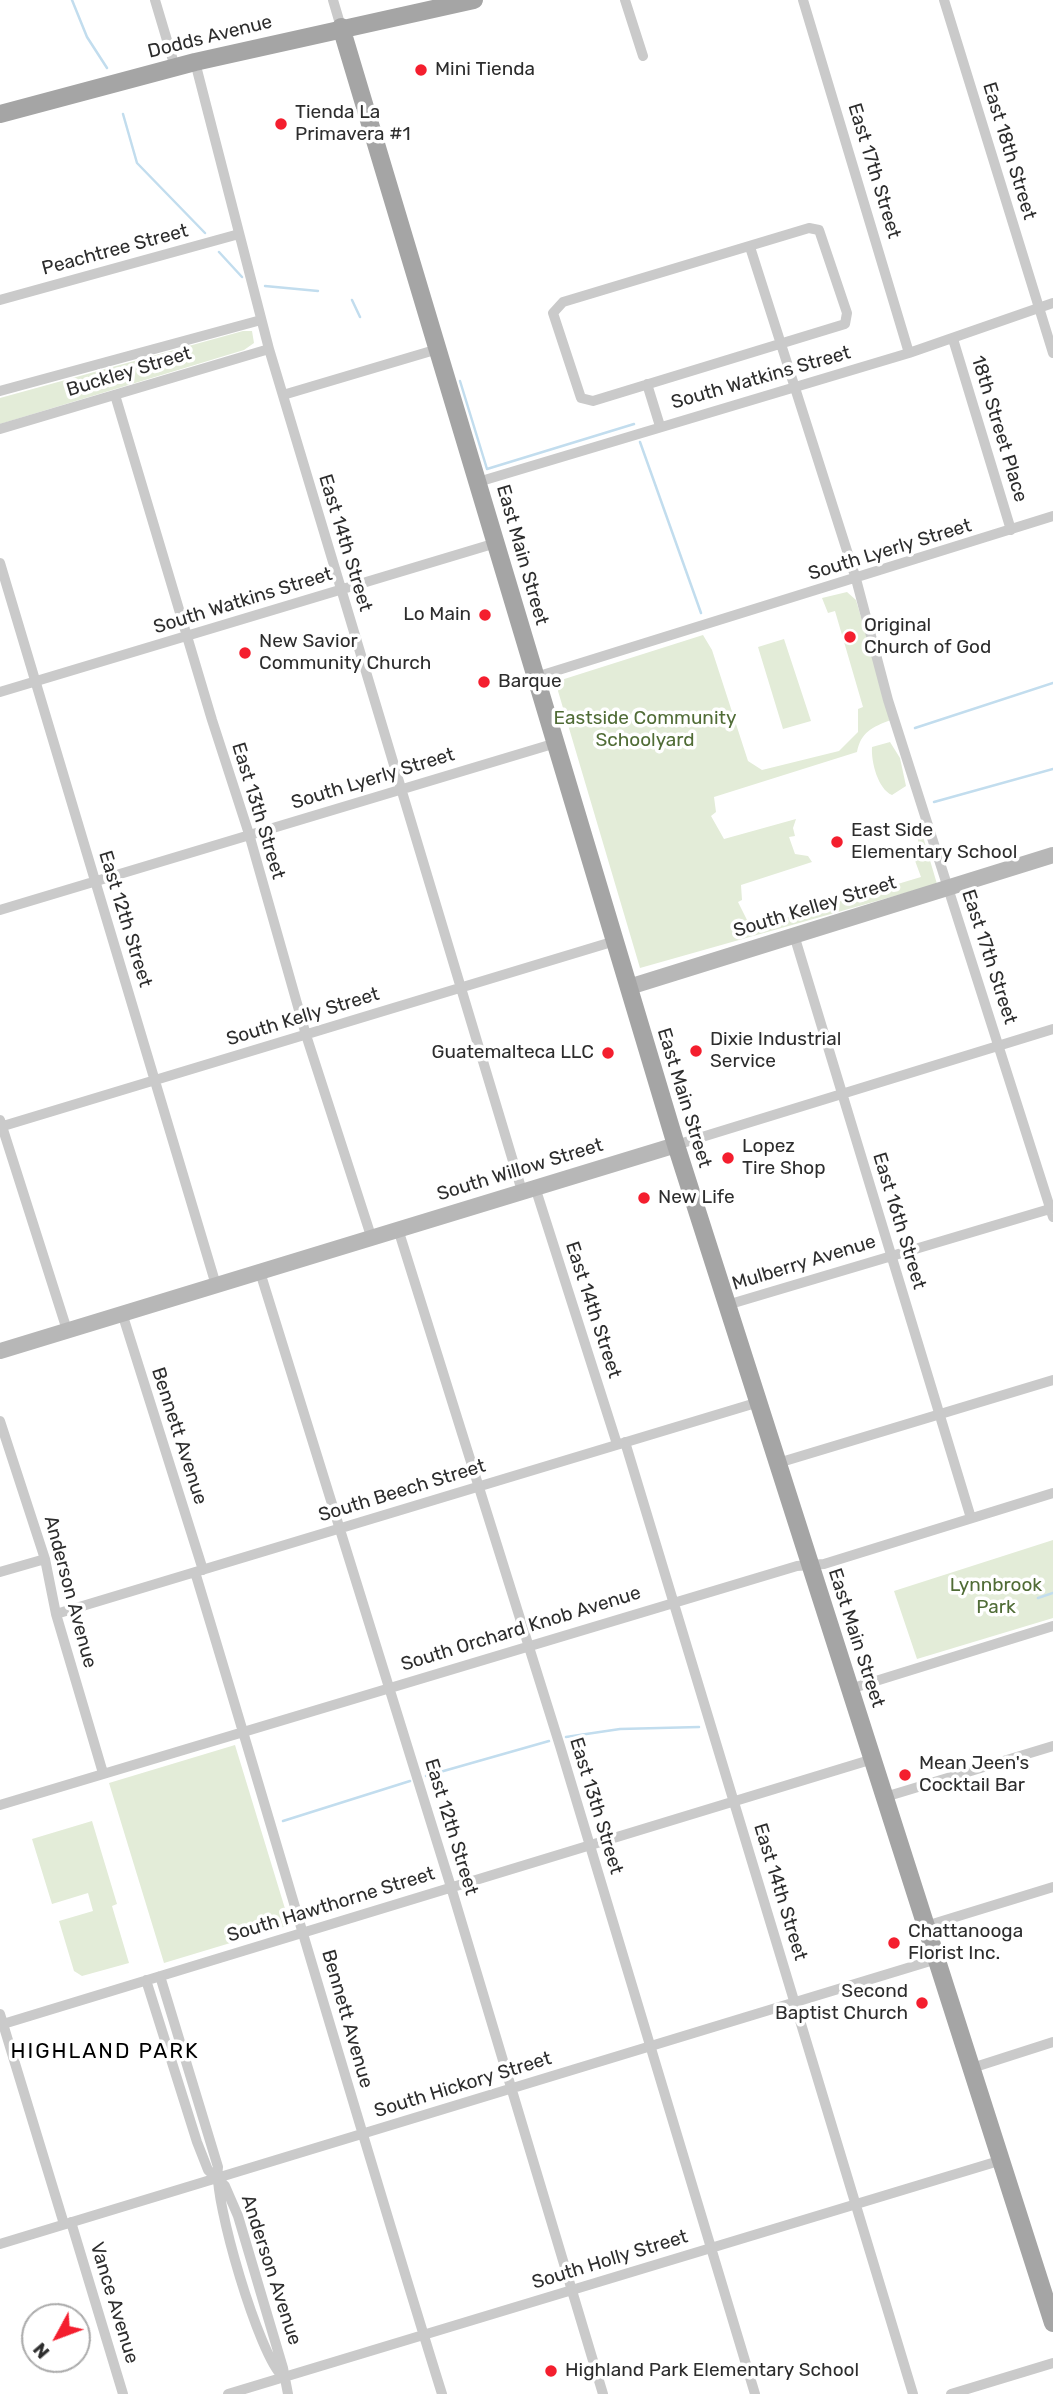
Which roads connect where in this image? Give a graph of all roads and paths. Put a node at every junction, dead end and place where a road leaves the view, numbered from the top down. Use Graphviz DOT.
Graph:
graph roads {
  1 [pos="155,0"];
  2 [pos="333,0"];
  3 [pos="474,0"];
  4 [pos="625,0"];
  5 [pos="803,0"];
  6 [pos="944,0"];
  7 [pos="341,27"];
  8 [pos="643,56"];
  9 [pos="195,61"];
  10 [pos="175,67"];
  11 [pos="0,114"];
  12 [pos="239,234"];
  13 [pos="750,247"];
  14 [pos="0,300"];
  15 [pos="1053,303"];
  16 [pos="1039,307"];
  17 [pos="261,320"];
  18 [pos="953,339"];
  19 [pos="781,341"];
  20 [pos="269,349"];
  21 [pos="438,349"];
  22 [pos="909,352"];
  23 [pos="1053,353"];
  24 [pos="647,384"];
  25 [pos="794,387"];
  26 [pos="0,391"];
  27 [pos="116,395"];
  28 [pos="282,395"];
  29 [pos="660,426"];
  30 [pos="0,429"];
  31 [pos="478,482"];
  32 [pos="1053,516"];
  33 [pos="1011,530"];
  34 [pos="496,543"];
  35 [pos="0,563"];
  36 [pos="856,579"];
  37 [pos="341,590"];
  38 [pos="187,636"];
  39 [pos="536,677"];
  40 [pos="35,681"];
  41 [pos="0,692"];
  42 [pos="556,743"];
  43 [pos="400,789"];
  44 [pos="249,834"];
  45 [pos="1053,855"];
  46 [pos="96,881"];
  47 [pos="948,888"];
  48 [pos="0,910"];
  49 [pos="794,935"];
  50 [pos="615,941"];
  51 [pos="629,987"];
  52 [pos="460,988"];
  53 [pos="1053,1029"];
  54 [pos="306,1035"];
  55 [pos="999,1045"];
  56 [pos="155,1080"];
  57 [pos="842,1092"];
  58 [pos="1,1124"];
  59 [pos="676,1145"];
  60 [pos="528,1189"];
  61 [pos="1052,1211"];
  62 [pos="398,1229"];
  63 [pos="371,1236"];
  64 [pos="891,1255"];
  65 [pos="260,1272"];
  66 [pos="216,1285"];
  67 [pos="727,1305"];
  68 [pos="122,1313"];
  69 [pos="67,1330"];
  70 [pos="0,1351"];
  71 [pos="1053,1380"];
  72 [pos="759,1402"];
  73 [pos="940,1413"];
  74 [pos="0,1422"];
  75 [pos="621,1443"];
  76 [pos="778,1463"];
  77 [pos="480,1486"];
  78 [pos="1053,1493"];
  79 [pos="971,1518"];
  80 [pos="340,1528"];
  81 [pos="45,1559"];
  82 [pos="810,1565"];
  83 [pos="199,1571"];
  84 [pos="0,1572"];
  85 [pos="674,1602"];
  86 [pos="56,1614"];
  87 [pos="1053,1626"];
  88 [pos="528,1645"];
  89 [pos="390,1687"];
  90 [pos="850,1689"];
  91 [pos="243,1731"];
  92 [pos="1053,1746"];
  93 [pos="873,1759"];
  94 [pos="103,1773"];
  95 [pos="885,1797"];
  96 [pos="734,1801"];
  97 [pos="0,1805"];
  98 [pos="590,1845"];
  99 [pos="452,1887"];
  100 [pos="1053,1887"];
  101 [pos="926,1926"];
  102 [pos="304,1932"];
  103 [pos="937,1959"];
  104 [pos="160,1976"];
  105 [pos="146,1980"];
  106 [pos="796,2002"];
  107 [pos="1,2021"];
  108 [pos="1053,2042"];
  109 [pos="650,2046"];
  110 [pos="972,2067"];
  111 [pos="511,2088"];
  112 [pos="361,2134"];
  113 [pos="1002,2160"];
  114 [pos="216,2178"];
  115 [pos="858,2204"];
  116 [pos="68,2223"];
  117 [pos="0,2244"];
  118 [pos="711,2248"];
  119 [pos="1046,2277"];
  120 [pos="572,2290"];
  121 [pos="1053,2323"];
  122 [pos="424,2335"];
  123 [pos="1053,2363"];
  124 [pos="283,2378"];
  125 [pos="123,2394"];
  126 [pos="229,2394"];
  127 [pos="288,2394"];
  128 [pos="442,2394"];
  129 [pos="603,2394"];
  130 [pos="755,2394"];
  131 [pos="913,2394"];
  132 [pos="951,2394"];
  1 -- 10 [label="street"];
  2 -- 7 [label="street, East Main Street"];
  3 -- 7 [label="main road, Dodds Avenue"];
  4 -- 8 [label="street"];
  5 -- 22 [label="street, East 17th Street"];
  6 -- 16 [label="street, East 18th Street"];
  7 -- 9 [label="main road, Dodds Avenue"];
  7 -- 21 [label="main road, East Main Street"];
  9 -- 10 [label="main road, Dodds Avenue"];
  9 -- 12 [label="street, East 14th Street"];
  10 -- 11 [label="main road, Dodds Avenue"];
  12 -- 14 [label="street, Peachtree Street"];
  12 -- 17 [label="street, East 14th Street"];
  13 -- 19 [label="street, East 17th Street"];
  13 -- 19 [label="street"];
  13 -- 24 [label="street"];
  15 -- 16 [label="street, South Watkins Street"];
  16 -- 18 [label="street, South Watkins Street"];
  16 -- 23 [label="street, East 18th Street"];
  17 -- 20 [label="street, East 14th Street"];
  17 -- 26 [label="street, Buckley Street"];
  18 -- 22 [label="street, South Watkins Street"];
  18 -- 33 [label="street, 18th Street Place"];
  19 -- 24 [label="street"];
  19 -- 25 [label="street, East 17th Street"];
  20 -- 27 [label="street, Buckley Street"];
  20 -- 28 [label="street, East 14th Street"];
  21 -- 28 [label="street"];
  21 -- 31 [label="main road, East Main Street"];
  22 -- 25 [label="street, South Watkins Street"];
  24 -- 29 [label="street"];
  25 -- 29 [label="street, South Watkins Street"];
  25 -- 36 [label="street, East 17th Street"];
  27 -- 30 [label="street, Buckley Street"];
  27 -- 38 [label="street, East 13th Street"];
  28 -- 37 [label="street, East 14th Street"];
  29 -- 31 [label="street, South Watkins Street"];
  31 -- 34 [label="main road, East Main Street"];
  32 -- 33 [label="street, South Lyerly Street"];
  33 -- 36 [label="street, South Lyerly Street"];
  34 -- 37 [label="street, South Watkins Street"];
  34 -- 39 [label="main road, East Main Street"];
  35 -- 40 [label="street, East 12th Street"];
  36 -- 39 [label="street, South Lyerly Street"];
  36 -- 47 [label="street, East 17th Street"];
  37 -- 38 [label="street, South Watkins Street"];
  37 -- 43 [label="street, East 14th Street"];
  38 -- 40 [label="street, South Watkins Street"];
  38 -- 44 [label="street, East 13th Street"];
  39 -- 42 [label="main road, East Main Street"];
  40 -- 41 [label="street, South Watkins Street"];
  40 -- 46 [label="street, East 12th Street"];
  42 -- 43 [label="street, South Lyerly Street"];
  42 -- 50 [label="main road, East Main Street"];
  43 -- 44 [label="street, South Lyerly Street"];
  43 -- 52 [label="street, East 14th Street"];
  44 -- 46 [label="street, South Lyerly Street"];
  44 -- 54 [label="street, East 13th Street"];
  45 -- 47 [label="main road, South Kelley Street"];
  46 -- 48 [label="street, South Lyerly Street"];
  46 -- 56 [label="street, East 12th Street"];
  47 -- 49 [label="main road, South Kelley Street"];
  47 -- 55 [label="street, East 17th Street"];
  49 -- 51 [label="main road, South Kelley Street"];
  49 -- 57 [label="street, East 16th Street"];
  50 -- 51 [label="main road, East Main Street"];
  50 -- 52 [label="street, South Kelly Street"];
  51 -- 59 [label="main road, East Main Street"];
  52 -- 54 [label="street, South Kelly Street"];
  52 -- 60 [label="street, East 14th Street"];
  53 -- 55 [label="street, South Willow Street"];
  54 -- 56 [label="street, South Kelly Street"];
  54 -- 63 [label="street, East 13th Street"];
  55 -- 57 [label="street, South Willow Street"];
  55 -- 61 [label="street, East 17th Street"];
  56 -- 58 [label="street, South Kelly Street"];
  56 -- 66 [label="street, East 12th Street"];
  57 -- 59 [label="street, South Willow Street"];
  57 -- 64 [label="street, East 16th Street"];
  58 -- 69 [label="street"];
  59 -- 60 [label="main road, South Willow Street"];
  59 -- 67 [label="main road, East Main Street"];
  60 -- 62 [label="main road, South Willow Street"];
  60 -- 75 [label="street, East 14th Street"];
  61 -- 64 [label="street, Mulberry Avenue"];
  62 -- 63 [label="main road, South Willow Street"];
  62 -- 77 [label="street, East 13th Street"];
  63 -- 65 [label="main road, South Willow Street"];
  64 -- 67 [label="street, Mulberry Avenue"];
  64 -- 73 [label="street, East 16th Street"];
  65 -- 66 [label="main road, South Willow Street"];
  65 -- 80 [label="street, East 12th Street"];
  66 -- 68 [label="main road, South Willow Street"];
  67 -- 72 [label="main road, East Main Street"];
  68 -- 69 [label="main road, South Willow Street"];
  68 -- 83 [label="street, Bennett Avenue"];
  69 -- 70 [label="main road, South Willow Street"];
  71 -- 73 [label="street"];
  72 -- 75 [label="street, South Beech Street"];
  72 -- 76 [label="main road, East Main Street"];
  73 -- 76 [label="street"];
  73 -- 79 [label="street, East 16th Street"];
  74 -- 81 [label="street, Anderson Avenue"];
  75 -- 77 [label="street, South Beech Street"];
  75 -- 85 [label="street, East 14th Street"];
  76 -- 82 [label="main road, East Main Street"];
  77 -- 80 [label="street, South Beech Street"];
  77 -- 88 [label="street, East 13th Street"];
  78 -- 79 [label="street, South Orchard Knob Avenue"];
  79 -- 82 [label="street, South Orchard Knob Avenue"];
  80 -- 83 [label="street, South Beech Street"];
  80 -- 89 [label="street, East 12th Street"];
  81 -- 84 [label="street"];
  81 -- 86 [label="street, Anderson Avenue"];
  82 -- 85 [label="street, South Orchard Knob Avenue"];
  82 -- 90 [label="main road, East Main Street"];
  83 -- 86 [label="street, South Beech Street"];
  83 -- 91 [label="street, Bennett Avenue"];
  85 -- 88 [label="street, South Orchard Knob Avenue"];
  85 -- 96 [label="street, East 14th Street"];
  86 -- 94 [label="street, Anderson Avenue"];
  87 -- 90 [label="street"];
  88 -- 89 [label="street, South Orchard Knob Avenue"];
  88 -- 98 [label="street, East 13th Street"];
  89 -- 91 [label="street, South Orchard Knob Avenue"];
  89 -- 99 [label="street, East 12th Street"];
  90 -- 93 [label="main road, East Main Street"];
  91 -- 94 [label="street, South Orchard Knob Avenue"];
  91 -- 102 [label="street, Bennett Avenue"];
  92 -- 95 [label="street"];
  93 -- 95 [label="main road, East Main Street"];
  93 -- 96 [label="street, South Hawthorne Street"];
  94 -- 97 [label="street, South Orchard Knob Avenue"];
  95 -- 101 [label="main road, East Main Street"];
  96 -- 98 [label="street, South Hawthorne Street"];
  96 -- 106 [label="street, East 14th Street"];
  98 -- 99 [label="street, South Hawthorne Street"];
  98 -- 109 [label="street, East 13th Street"];
  99 -- 102 [label="street, South Hawthorne Street"];
  99 -- 111 [label="street, East 12th Street"];
  100 -- 101 [label="street"];
  101 -- 103 [label="main road, East Main Street"];
  102 -- 104 [label="street, South Hawthorne Street"];
  102 -- 112 [label="street, Bennett Avenue"];
  103 -- 106 [label="street, South Hickory Street"];
  103 -- 110 [label="main road, East Main Street"];
  104 -- 105 [label="street, South Hawthorne Street"];
  104 -- 114 [label="street, Anderson Avenue"];
  105 -- 107 [label="street, South Hawthorne Street"];
  105 -- 114 [label="street, Anderson Avenue"];
  106 -- 109 [label="street, South Hickory Street"];
  106 -- 115 [label="street, East 14th Street"];
  107 -- 116 [label="street, Vance Avenue"];
  108 -- 110 [label="street"];
  109 -- 111 [label="street, South Hickory Street"];
  109 -- 118 [label="street, East 13th Street"];
  110 -- 113 [label="main road, East Main Street"];
  111 -- 112 [label="street, South Hickory Street"];
  111 -- 120 [label="street, East 12th Street"];
  112 -- 114 [label="street, South Hickory Street"];
  112 -- 122 [label="street, Bennett Avenue"];
  113 -- 115 [label="street, South Holly Street"];
  113 -- 119 [label="main road, East Main Street"];
  114 -- 116 [label="street, South Hickory Street"];
  114 -- 124 [label="street, Anderson Avenue"];
  115 -- 118 [label="street, South Holly Street"];
  115 -- 131 [label="street, East 14th Street"];
  116 -- 117 [label="street, South Hickory Street"];
  116 -- 125 [label="street, Vance Avenue"];
  118 -- 120 [label="street, South Holly Street"];
  118 -- 130 [label="street, East 13th Street"];
  119 -- 121 [label="main road, East Main Street"];
  120 -- 122 [label="street, South Holly Street"];
  120 -- 129 [label="street, East 12th Street"];
  122 -- 124 [label="street, South Holly Street"];
  122 -- 128 [label="street, Bennett Avenue"];
  123 -- 132 [label="street"];
  124 -- 126 [label="street, South Holly Street"];
  124 -- 127 [label="street, Anderson Avenue"];
}
